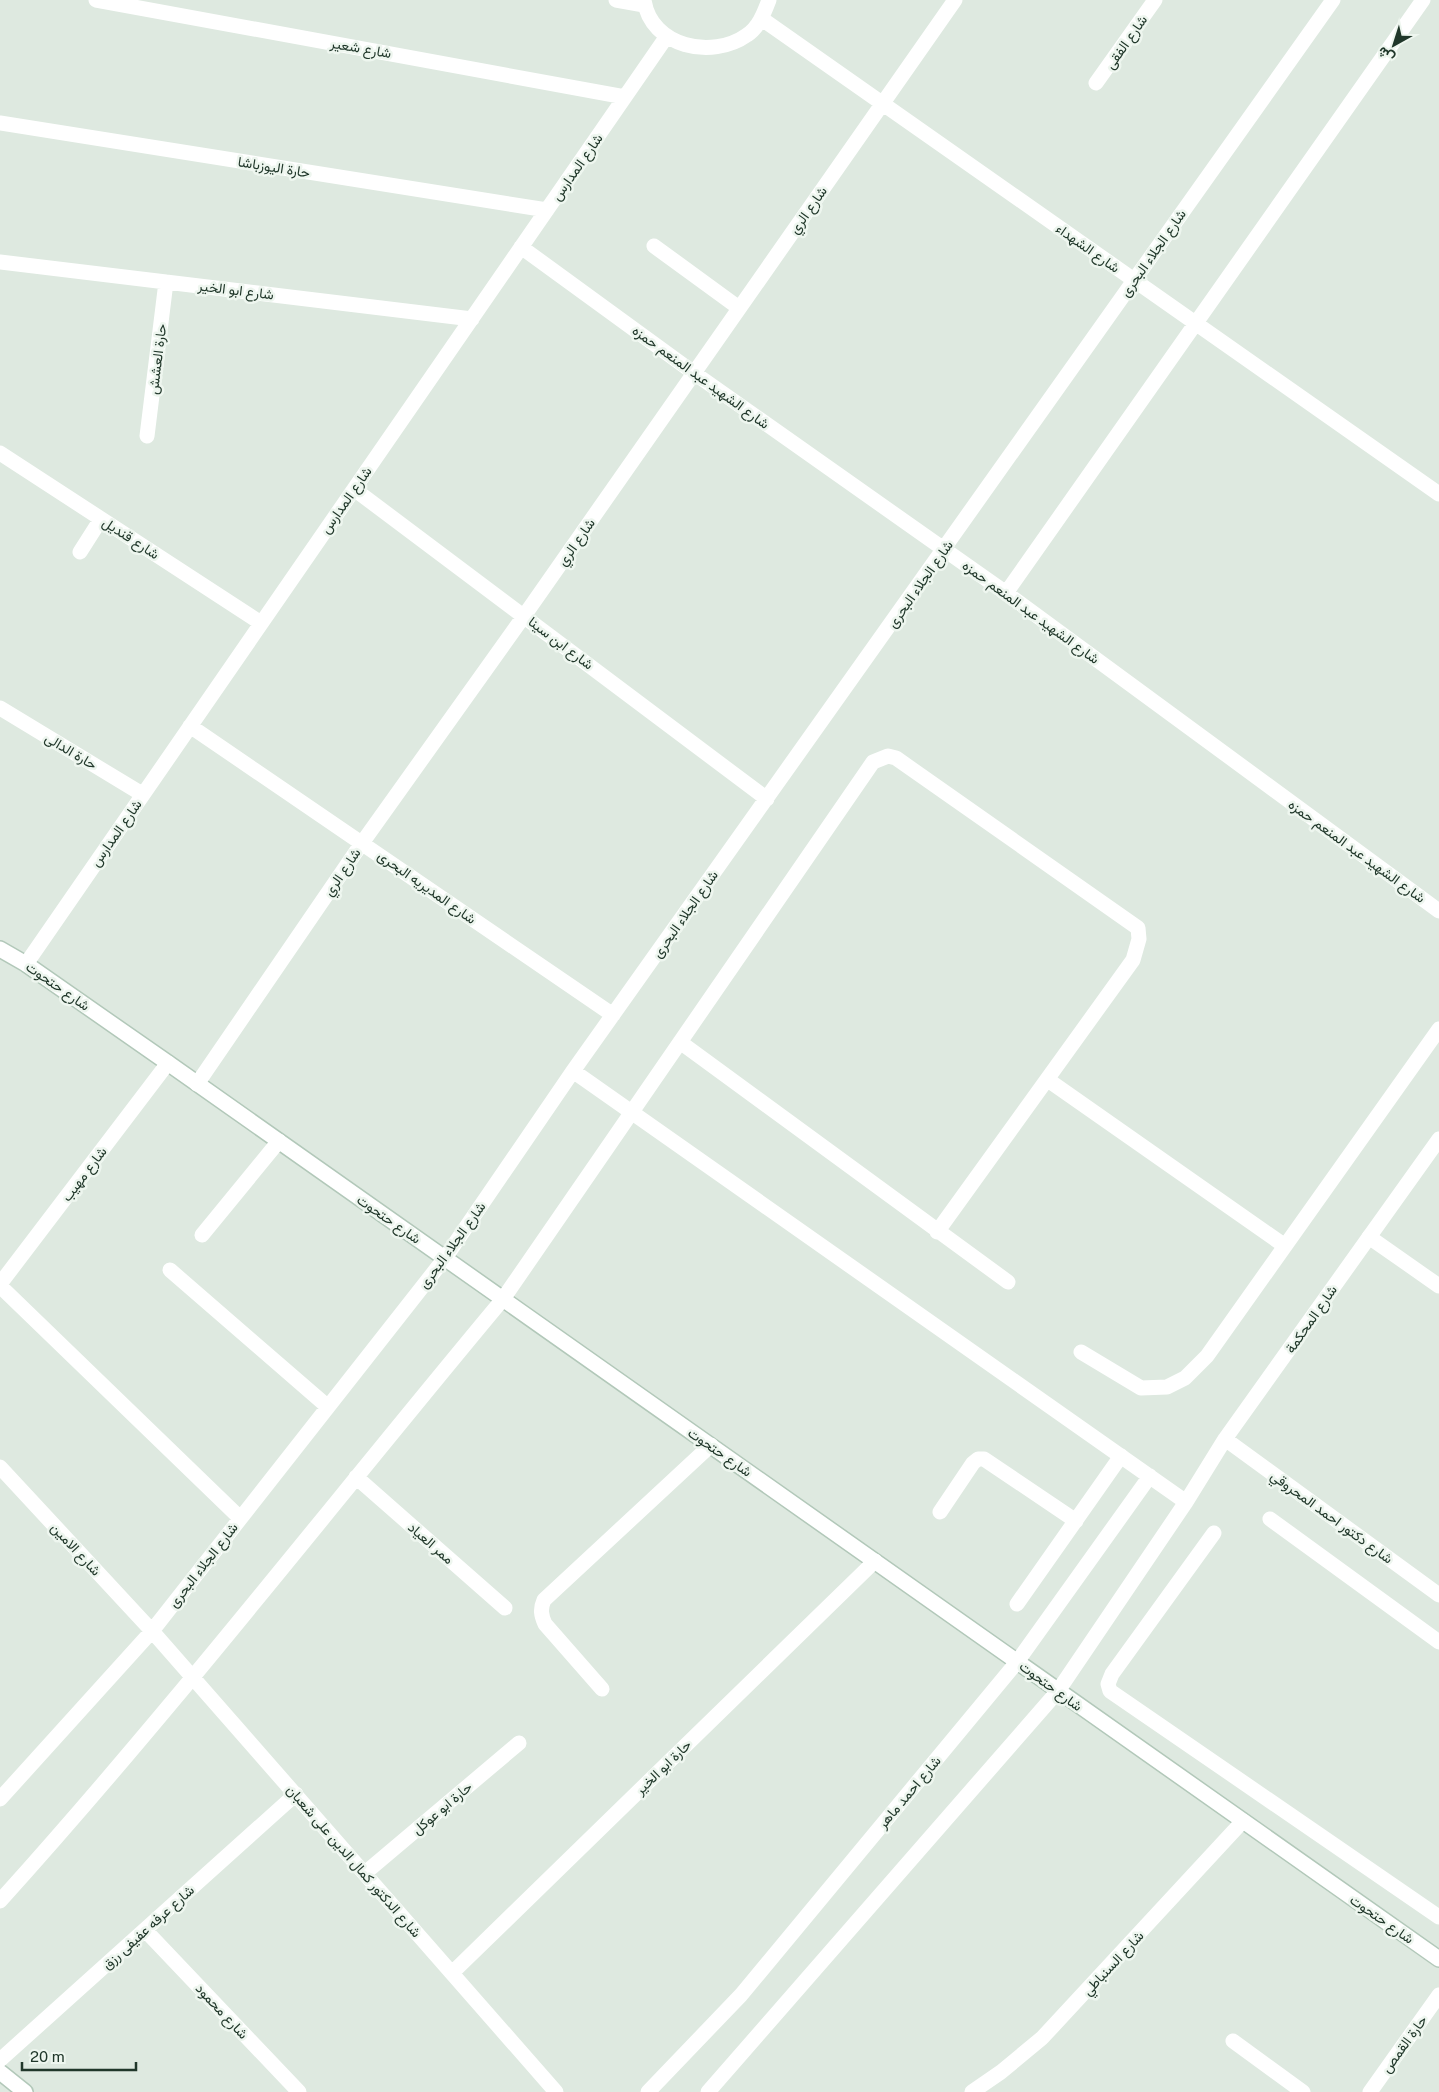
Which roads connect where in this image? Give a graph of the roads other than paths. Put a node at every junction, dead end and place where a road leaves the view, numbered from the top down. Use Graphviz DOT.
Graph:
graph roads {
  1 [pos="96,0"];
  2 [pos="616,0"];
  3 [pos="769,0"];
  4 [pos="955,0"];
  5 [pos="1155,0"];
  6 [pos="1423,0"];
  7 [pos="1327,2"];
  8 [pos="644,3"];
  9 [pos="762,19"];
  10 [pos="668,36"];
  11 [pos="1096,83"];
  12 [pos="626,97"];
  13 [pos="882,104"];
  14 [pos="0,123"];
  15 [pos="547,210"];
  16 [pos="654,246"];
  17 [pos="521,247"];
  18 [pos="0,262"];
  19 [pos="1134,280"];
  20 [pos="166,282"];
  21 [pos="740,308"];
  22 [pos="472,319"];
  23 [pos="1195,323"];
  24 [pos="694,373"];
  25 [pos="147,436"];
  26 [pos="0,453"];
  27 [pos="354,489"];
  28 [pos="1439,494"];
  29 [pos="101,519"];
  30 [pos="944,549"];
  31 [pos="80,552"];
  32 [pos="1006,593"];
  33 [pos="524,616"];
  34 [pos="261,623"];
  35 [pos="0,708"];
  36 [pos="190,726"];
  37 [pos="142,794"];
  38 [pos="767,799"];
  39 [pos="362,843"];
  40 [pos="1439,911"];
  41 [pos="0,948"];
  42 [pos="26,964"];
  43 [pos="613,1015"];
  44 [pos="1439,1029"];
  45 [pos="680,1042"];
  46 [pos="168,1063"];
  47 [pos="573,1071"];
  48 [pos="1048,1080"];
  49 [pos="197,1084"];
  50 [pos="631,1113"];
  51 [pos="1439,1139"];
  52 [pos="279,1141"];
  53 [pos="937,1232"];
  54 [pos="202,1235"];
  55 [pos="1369,1237"];
  56 [pos="1285,1246"];
  57 [pos="445,1258"];
  58 [pos="170,1270"];
  59 [pos="1008,1282"];
  60 [pos="0,1285"];
  61 [pos="1439,1286"];
  62 [pos="503,1299"];
  63 [pos="1081,1352"];
  64 [pos="328,1407"];
  65 [pos="1225,1439"];
  66 [pos="711,1445"];
  67 [pos="1121,1456"];
  68 [pos="0,1466"];
  69 [pos="1150,1476"];
  70 [pos="356,1477"];
  71 [pos="1186,1502"];
  72 [pos="940,1512"];
  73 [pos="240,1518"];
  74 [pos="1270,1519"];
  75 [pos="1076,1521"];
  76 [pos="1214,1533"];
  77 [pos="875,1561"];
  78 [pos="1439,1595"];
  79 [pos="1017,1604"];
  80 [pos="505,1608"];
  81 [pos="152,1631"];
  82 [pos="1439,1642"];
  83 [pos="1017,1662"];
  84 [pos="192,1676"];
  85 [pos="602,1689"];
  86 [pos="1058,1691"];
  87 [pos="519,1743"];
  88 [pos="296,1794"];
  89 [pos="0,1800"];
  90 [pos="1243,1821"];
  91 [pos="365,1873"];
  92 [pos="0,1901"];
  93 [pos="1439,1917"];
  94 [pos="145,1930"];
  95 [pos="1439,1959"];
  96 [pos="452,1973"];
  97 [pos="1439,1995"];
  98 [pos="1233,2041"];
  99 [pos="0,2060"];
  100 [pos="0,2072"];
  101 [pos="25,2092"];
  102 [pos="299,2092"];
  103 [pos="556,2092"];
  104 [pos="648,2092"];
  105 [pos="708,2092"];
  106 [pos="972,2092"];
  107 [pos="1303,2092"];
  108 [pos="1370,2092"];
  1 -- 12 [label="street, شارع شعير"];
  2 -- 8 [label="street"];
  3 -- 9 [label="street"];
  4 -- 13 [label="street, شارع الري"];
  5 -- 11 [label="street, شارع الفقى"];
  6 -- 23 [label="street"];
  7 -- 19 [label="street, شارع الجلاء البحرى"];
  8 -- 10 [label="street"];
  9 -- 10 [label="street"];
  9 -- 13 [label="street, شارع الشهداء"];
  10 -- 12 [label="street, شارع المدارس"];
  12 -- 15 [label="street, شارع المدارس"];
  13 -- 19 [label="street, شارع الشهداء"];
  13 -- 21 [label="street, شارع الري"];
  14 -- 15 [label="street, حارة اليوزباشا"];
  15 -- 17 [label="street, شارع المدارس"];
  16 -- 21 [label="street"];
  17 -- 22 [label="street, شارع المدارس"];
  17 -- 24 [label="street, شارع الشهيد عبد المنعم حمزه"];
  18 -- 20 [label="street, شارع ابو الخير"];
  19 -- 23 [label="street, شارع الشهداء"];
  19 -- 30 [label="street, شارع الجلاء البحرى"];
  20 -- 22 [label="street, شارع ابو الخير"];
  20 -- 25 [label="street, حارة العشش"];
  21 -- 24 [label="street, شارع الري"];
  22 -- 27 [label="street, شارع المدارس"];
  23 -- 28 [label="street, شارع الشهداء"];
  23 -- 32 [label="street"];
  24 -- 30 [label="street, شارع الشهيد عبد المنعم حمزه"];
  24 -- 33 [label="street, شارع الري"];
  26 -- 29 [label="street, شارع قنديل"];
  27 -- 33 [label="street, شارع ابن سينا"];
  27 -- 34 [label="street, شارع المدارس"];
  29 -- 31 [label="street"];
  29 -- 34 [label="street, شارع قنديل"];
  30 -- 32 [label="street, شارع الشهيد عبد المنعم حمزه"];
  30 -- 38 [label="street, شارع الجلاء البحرى"];
  32 -- 40 [label="street, شارع الشهيد عبد المنعم حمزه"];
  33 -- 38 [label="street, شارع ابن سينا"];
  33 -- 39 [label="street, شارع الري"];
  34 -- 36 [label="street, شارع المدارس"];
  35 -- 37 [label="street, حارة الدالى"];
  36 -- 37 [label="street, شارع المدارس"];
  36 -- 39 [label="street, شارع المديريه البحرى"];
  37 -- 42 [label="street, شارع المدارس"];
  38 -- 43 [label="street, شارع الجلاء البحرى"];
  39 -- 43 [label="street, شارع المديريه البحرى"];
  39 -- 49 [label="street, شارع الري"];
  41 -- 42 [label="street, شارع حتحوت"];
  42 -- 46 [label="street, شارع حتحوت"];
  43 -- 47 [label="street, شارع الجلاء البحرى"];
  44 -- 56 [label="street"];
  45 -- 48 [label="street"];
  45 -- 50 [label="street"];
  45 -- 53 [label="street"];
  46 -- 49 [label="street, شارع حتحوت"];
  46 -- 60 [label="street, شارع مهيب"];
  47 -- 50 [label="street"];
  47 -- 57 [label="street, شارع الجلاء البحرى"];
  48 -- 53 [label="street"];
  48 -- 56 [label="street"];
  49 -- 52 [label="street, شارع حتحوت"];
  50 -- 62 [label="street"];
  50 -- 67 [label="street"];
  51 -- 55 [label="street, شارع المحكمة"];
  52 -- 54 [label="street"];
  52 -- 57 [label="street, شارع حتحوت"];
  53 -- 59 [label="street"];
  55 -- 61 [label="street"];
  55 -- 65 [label="street, شارع المحكمة"];
  56 -- 63 [label="street"];
  57 -- 62 [label="street, شارع حتحوت"];
  57 -- 64 [label="street, شارع الجلاء البحرى"];
  58 -- 64 [label="street"];
  60 -- 73 [label="street"];
  62 -- 66 [label="street, شارع حتحوت"];
  62 -- 70 [label="street"];
  64 -- 73 [label="street, شارع الجلاء البحرى"];
  65 -- 71 [label="street, شارع المحكمة"];
  65 -- 78 [label="street, شارع دكتور احمد المحروقي"];
  66 -- 77 [label="street, شارع حتحوت"];
  66 -- 85 [label="street"];
  67 -- 69 [label="street"];
  67 -- 75 [label="street"];
  68 -- 81 [label="street, شارع الامين"];
  69 -- 71 [label="street"];
  69 -- 83 [label="street, شارع احمد ماهر"];
  70 -- 80 [label="street, ممر العياد"];
  70 -- 84 [label="street"];
  71 -- 86 [label="street"];
  72 -- 75 [label="street"];
  73 -- 81 [label="street, شارع الجلاء البحرى"];
  74 -- 82 [label="street"];
  75 -- 79 [label="street"];
  76 -- 93 [label="street"];
  77 -- 83 [label="street, شارع حتحوت"];
  77 -- 96 [label="street, حارة ابو الخير"];
  81 -- 84 [label="street, شارع الدكتور كمال الدين على شعبان"];
  81 -- 89 [label="street, شارع الجلاء البحرى"];
  83 -- 86 [label="street, شارع حتحوت"];
  83 -- 104 [label="street, شارع احمد ماهر"];
  84 -- 88 [label="street, شارع الدكتور كمال الدين على شعبان"];
  84 -- 92 [label="street"];
  86 -- 90 [label="street, شارع حتحوت"];
  86 -- 105 [label="street"];
  87 -- 91 [label="street, حارة ابو عوكل"];
  88 -- 91 [label="street, شارع الدكتور كمال الدين على شعبان"];
  88 -- 94 [label="street, شارع عرفه عفيفى رزق"];
  90 -- 95 [label="street, شارع حتحوت"];
  90 -- 106 [label="street, شارع السنباطي"];
  91 -- 96 [label="street, شارع الدكتور كمال الدين على شعبان"];
  94 -- 99 [label="street, شارع عرفه عفيفى رزق"];
  94 -- 102 [label="street, شارع محمود"];
  96 -- 103 [label="street, شارع الدكتور كمال الدين على شعبان"];
  97 -- 108 [label="street, حارة القمص"];
  98 -- 107 [label="street"];
  100 -- 101 [label="street"];
}
